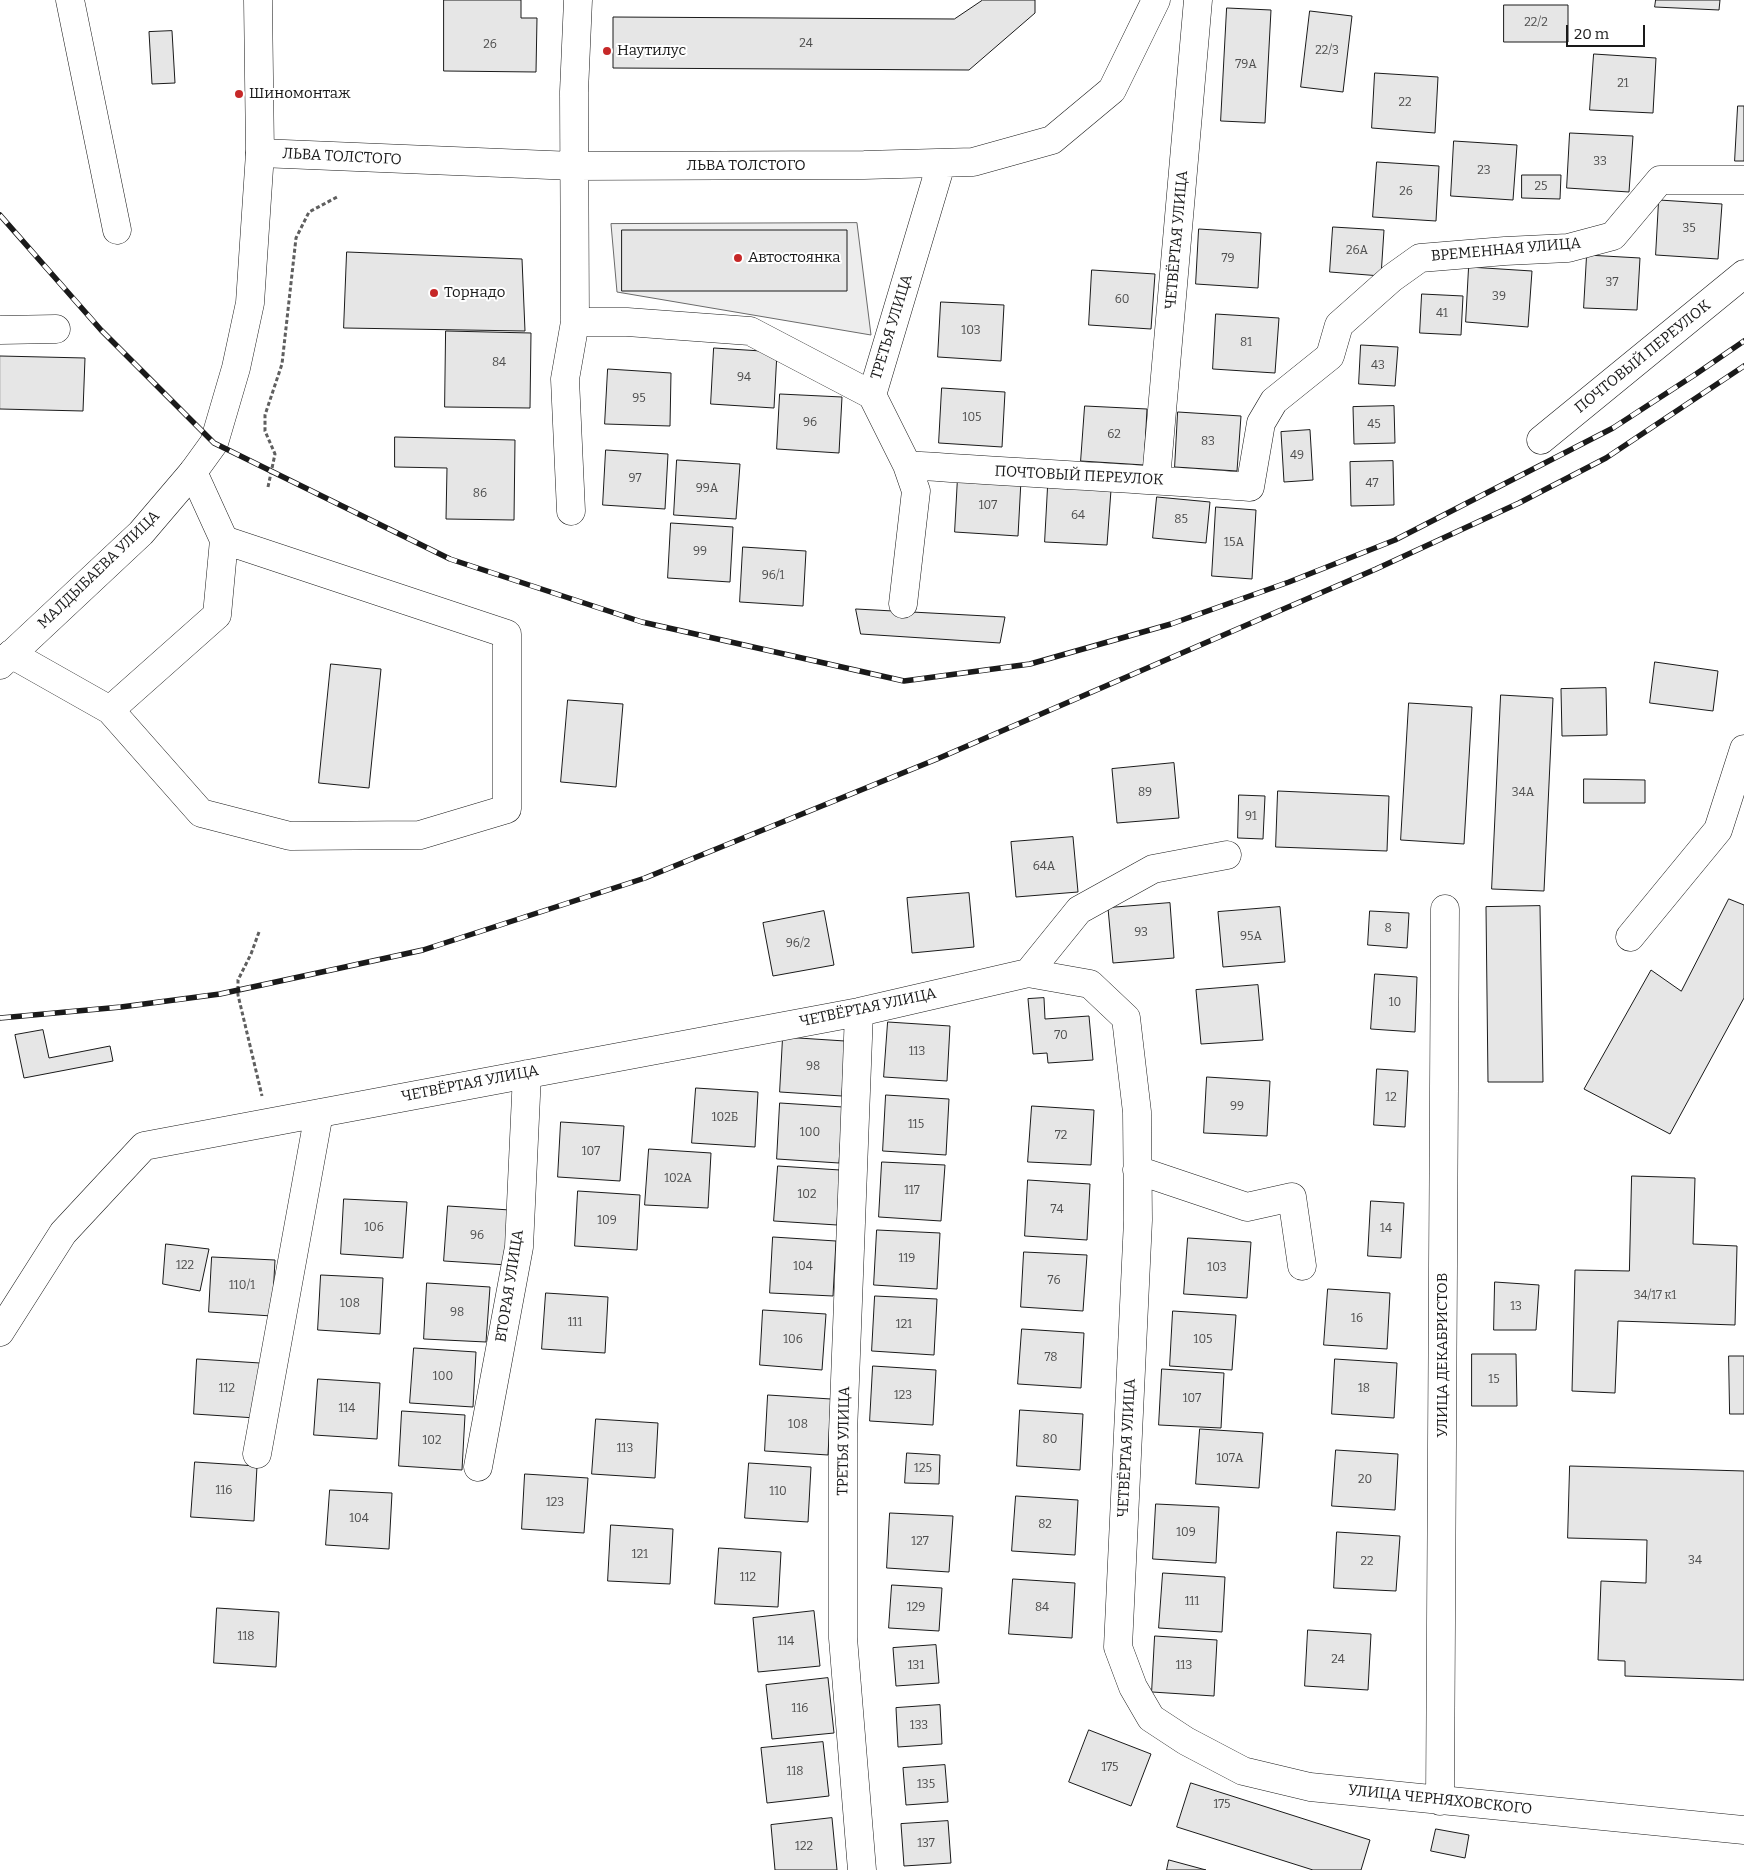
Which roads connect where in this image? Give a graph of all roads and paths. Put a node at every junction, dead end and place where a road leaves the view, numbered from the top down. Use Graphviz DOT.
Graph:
graph roads {
  1 [pos="70,0"];
  2 [pos="258,0"];
  3 [pos="578,0"];
  4 [pos="1156,0"];
  5 [pos="1198,0"];
  6 [pos="260,153"];
  7 [pos="941,164"];
  8 [pos="574,166"];
  9 [pos="1744,180"];
  10 [pos="339,196"];
  11 [pos="117,230"];
  12 [pos="1744,274"];
  13 [pos="575,322"];
  14 [pos="0,330"];
  15 [pos="56,330"];
  16 [pos="872,395"];
  17 [pos="1541,440"];
  18 [pos="907,466"];
  19 [pos="193,472"];
  20 [pos="1156,479"];
  21 [pos="268,487"];
  22 [pos="1250,487"];
  23 [pos="571,511"];
  24 [pos="224,540"];
  25 [pos="903,604"];
  26 [pos="6,659"];
  27 [pos="110,710"];
  28 [pos="1744,748"];
  29 [pos="1227,855"];
  30 [pos="1445,910"];
  31 [pos="259,932"];
  32 [pos="1630,937"];
  33 [pos="1028,973"];
  34 [pos="859,1012"];
  35 [pos="527,1074"];
  36 [pos="319,1112"];
  37 [pos="268,1122"];
  38 [pos="1137,1170"];
  39 [pos="1302,1266"];
  40 [pos="0,1332"];
  41 [pos="257,1454"];
  42 [pos="478,1467"];
  43 [pos="1151,1718"];
  44 [pos="1440,1801"];
  45 [pos="1744,1830"];
  46 [pos="862,1870"];
  1 -- 11 [label="street"];
  2 -- 6 [label="street, МАЛДЫБАЕВА УЛИЦА"];
  3 -- 8 [label="street"];
  4 -- 7 [label="street, ЛЬВА ТОЛСТОГО"];
  5 -- 20 [label="street, ЧЕТВЁРТАЯ УЛИЦА"];
  6 -- 8 [label="street, ЛЬВА ТОЛСТОГО"];
  6 -- 19 [label="street, МАЛДЫБАЕВА УЛИЦА"];
  7 -- 8 [label="street, ЛЬВА ТОЛСТОГО"];
  7 -- 16 [label="street, ТРЕТЬЯ УЛИЦА"];
  8 -- 13 [label="street"];
  9 -- 22 [label="street, ВРЕМЕННАЯ УЛИЦА"];
  10 -- 21 [label="path"];
  12 -- 17 [label="street, ПОЧТОВЫЙ ПЕРЕУЛОК"];
  13 -- 16 [label="street"];
  13 -- 23 [label="street"];
  14 -- 15 [label="street"];
  16 -- 18 [label="street, ТРЕТЬЯ УЛИЦА"];
  18 -- 20 [label="street, ПОЧТОВЫЙ ПЕРЕУЛОК"];
  18 -- 25 [label="street, ТРЕТЬЯ УЛИЦА"];
  19 -- 24 [label="street"];
  19 -- 26 [label="street, МАЛДЫБАЕВА УЛИЦА"];
  20 -- 22 [label="street, ПОЧТОВЫЙ ПЕРЕУЛОК"];
  24 -- 27 [label="street"];
  24 -- 27 [label="street"];
  26 -- 27 [label="street"];
  28 -- 32 [label="street"];
  29 -- 33 [label="street"];
  30 -- 44 [label="street, УЛИЦА ДЕКАБРИСТОВ"];
  31 -- 37 [label="path"];
  33 -- 34 [label="street, ЧЕТВЁРТАЯ УЛИЦА"];
  33 -- 38 [label="street, ЧЕТВЁРТАЯ УЛИЦА"];
  34 -- 35 [label="street, ЧЕТВЁРТАЯ УЛИЦА"];
  34 -- 46 [label="street, ТРЕТЬЯ УЛИЦА"];
  35 -- 36 [label="street, ЧЕТВЁРТАЯ УЛИЦА"];
  35 -- 42 [label="street, ВТОРАЯ УЛИЦА"];
  36 -- 37 [label="street, ЧЕТВЁРТАЯ УЛИЦА"];
  36 -- 41 [label="street"];
  37 -- 40 [label="street, ЧЕТВЁРТАЯ УЛИЦА"];
  38 -- 39 [label="street"];
  38 -- 43 [label="street, ЧЕТВЁРТАЯ УЛИЦА"];
  43 -- 44 [label="street, УЛИЦА ЧЕРНЯХОВСКОГО"];
  44 -- 45 [label="street, УЛИЦА ЧЕРНЯХОВСКОГО"];
}
